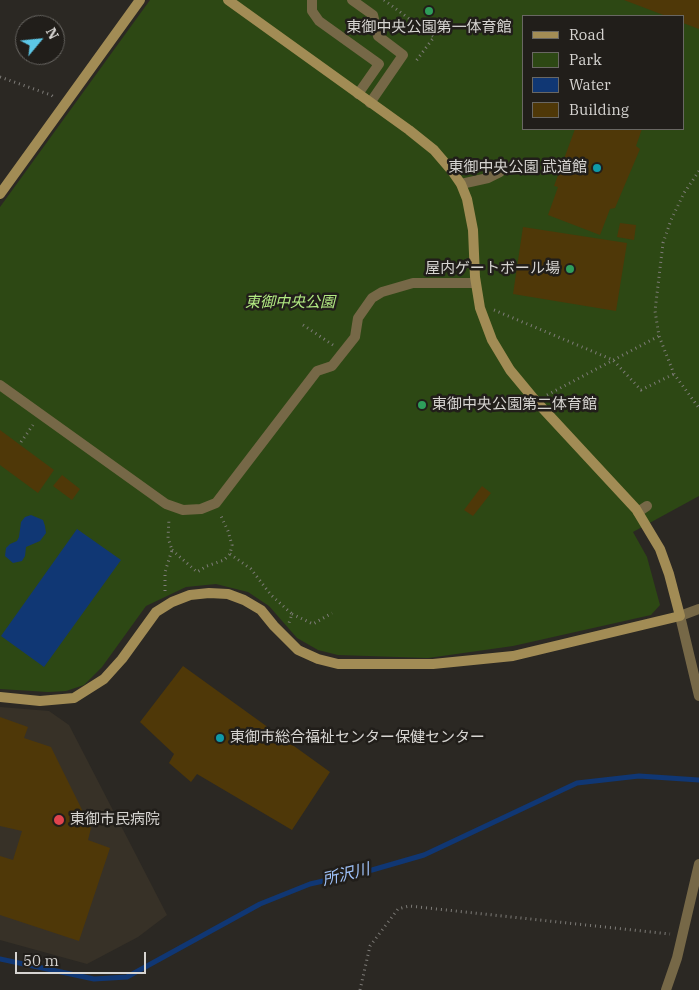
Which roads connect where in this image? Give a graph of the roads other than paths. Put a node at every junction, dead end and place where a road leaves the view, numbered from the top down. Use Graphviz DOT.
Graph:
graph roads {
  1 [pos="140,0"];
  2 [pos="228,0"];
  3 [pos="312,0"];
  4 [pos="352,0"];
  5 [pos="358,94"];
  6 [pos="370,103"];
  7 [pos="500,172"];
  8 [pos="461,184"];
  9 [pos="0,194"];
  10 [pos="476,283"];
  11 [pos="0,385"];
  12 [pos="699,609"];
  13 [pos="680,616"];
  14 [pos="699,696"];
  15 [pos="0,697"];
  16 [pos="699,864"];
  17 [pos="666,990"];
  1 -- 9 [label="street"];
  2 -- 5 [label="street"];
  3 -- 5 [label="street"];
  4 -- 6 [label="street"];
  5 -- 6 [label="street"];
  6 -- 8 [label="street"];
  7 -- 8 [label="street"];
  8 -- 10 [label="street"];
  10 -- 11 [label="street"];
  10 -- 13 [label="street"];
  12 -- 13 [label="street"];
  13 -- 14 [label="street"];
  13 -- 15 [label="street"];
  16 -- 17 [label="street"];
}
